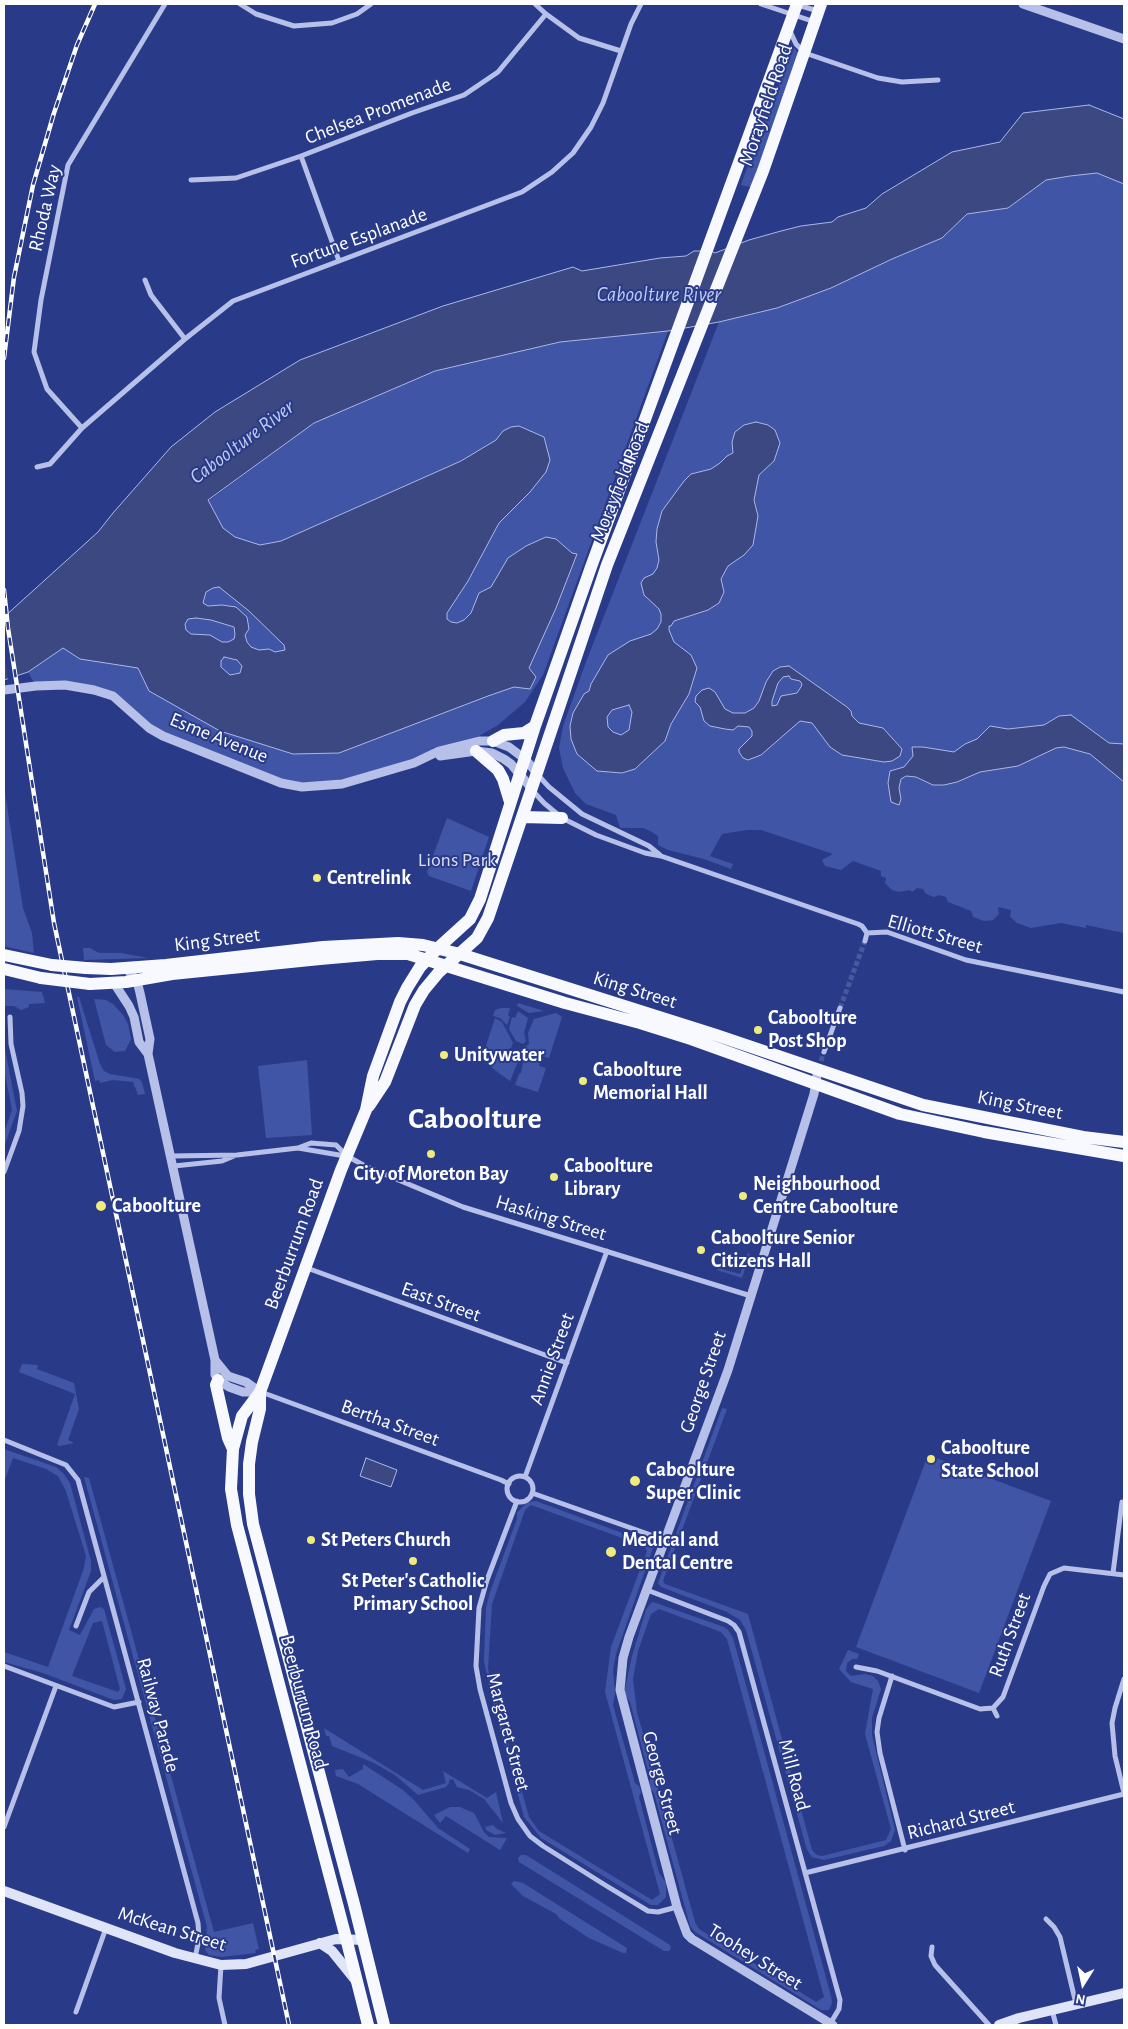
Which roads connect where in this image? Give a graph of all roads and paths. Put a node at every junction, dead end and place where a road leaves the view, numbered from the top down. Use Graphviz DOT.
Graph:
graph roads {
  1 [pos="166,4"];
  2 [pos="240,4"];
  3 [pos="371,4"];
  4 [pos="535,4"];
  5 [pos="641,4"];
  6 [pos="761,4"];
  7 [pos="1022,4"];
  8 [pos="795,7"];
  9 [pos="818,12"];
  10 [pos="546,14"];
  11 [pos="789,27"];
  12 [pos="1124,39"];
  13 [pos="621,51"];
  14 [pos="804,53"];
  15 [pos="938,80"];
  16 [pos="301,156"];
  17 [pos="191,180"];
  18 [pos="339,261"];
  19 [pos="145,280"];
  20 [pos="185,339"];
  21 [pos="82,428"];
  22 [pos="37,467"];
  23 [pos="4,690"];
  24 [pos="535,726"];
  25 [pos="493,741"];
  26 [pos="476,751"];
  27 [pos="430,757"];
  28 [pos="524,759"];
  29 [pos="537,773"];
  30 [pos="520,774"];
  31 [pos="532,789"];
  32 [pos="510,802"];
  33 [pos="522,817"];
  34 [pos="562,818"];
  35 [pos="661,856"];
  36 [pos="867,933"];
  37 [pos="865,941"];
  38 [pos="438,948"];
  39 [pos="460,954"];
  40 [pos="4,955"];
  41 [pos="427,959"];
  42 [pos="447,965"];
  43 [pos="4,968"];
  44 [pos="126,968"];
  45 [pos="137,981"];
  46 [pos="114,983"];
  47 [pos="1124,992"];
  48 [pos="840,1008"];
  49 [pos="10,1018"];
  50 [pos="824,1052"];
  51 [pos="148,1054"];
  52 [pos="820,1065"];
  53 [pos="816,1085"];
  54 [pos="366,1110"];
  55 [pos="1124,1142"];
  56 [pos="298,1148"];
  57 [pos="237,1155"];
  58 [pos="172,1156"];
  59 [pos="347,1156"];
  60 [pos="1124,1156"];
  61 [pos="174,1166"];
  62 [pos="4,1172"];
  63 [pos="607,1250"];
  64 [pos="305,1268"];
  65 [pos="751,1296"];
  66 [pos="215,1360"];
  67 [pos="567,1363"];
  68 [pos="218,1380"];
  69 [pos="260,1392"];
  70 [pos="4,1440"];
  71 [pos="233,1449"];
  72 [pos="525,1477"];
  73 [pos="508,1484"];
  74 [pos="532,1493"];
  75 [pos="516,1501"];
  76 [pos="1122,1502"];
  77 [pos="665,1540"];
  78 [pos="1113,1573"];
  79 [pos="1124,1575"];
  80 [pos="104,1577"];
  81 [pos="647,1590"];
  82 [pos="76,1626"];
  83 [pos="4,1666"];
  84 [pos="856,1667"];
  85 [pos="892,1676"];
  86 [pos="1124,1679"];
  87 [pos="56,1686"];
  88 [pos="139,1702"];
  89 [pos="993,1708"];
  90 [pos="997,1716"];
  91 [pos="1124,1794"];
  92 [pos="4,1827"];
  93 [pos="905,1850"];
  94 [pos="805,1874"];
  95 [pos="4,1891"];
  96 [pos="677,1908"];
  97 [pos="1046,1920"];
  98 [pos="106,1928"];
  99 [pos="346,1938"];
  100 [pos="363,1940"];
  101 [pos="320,1943"];
  102 [pos="932,1947"];
  103 [pos="195,1959"];
  104 [pos="221,1965"];
  105 [pos="358,1984"];
  106 [pos="1124,1993"];
  107 [pos="1076,2004"];
  108 [pos="1052,2010"];
  109 [pos="76,2012"];
  110 [pos="225,2025"];
  111 [pos="368,2025"];
  112 [pos="384,2025"];
  113 [pos="832,2025"];
  114 [pos="989,2025"];
  115 [pos="999,2025"];
  116 [pos="1056,2025"];
  1 -- 21 [label="street, Rhoda Way"];
  2 -- 3 [label="street"];
  4 -- 10 [label="street"];
  5 -- 13 [label="street, Fortune Esplanade"];
  6 -- 8 [label="street"];
  7 -- 12 [label="street"];
  8 -- 9 [label="street"];
  8 -- 9 [label="street"];
  8 -- 11 [label="main road, Morayfield Road"];
  9 -- 14 [label="main road, Morayfield Road"];
  10 -- 13 [label="street"];
  10 -- 16 [label="street, Chelsea Promenade"];
  11 -- 14 [label="street"];
  11 -- 24 [label="main road, Morayfield Road"];
  13 -- 18 [label="street, Fortune Esplanade"];
  14 -- 15 [label="street"];
  14 -- 29 [label="main road, Morayfield Road"];
  16 -- 17 [label="street, Chelsea Promenade"];
  16 -- 18 [label="street"];
  18 -- 20 [label="street, Fortune Esplanade"];
  19 -- 20 [label="street"];
  20 -- 21 [label="street, Fortune Esplanade"];
  21 -- 22 [label="street, Fortune Esplanade"];
  23 -- 27 [label="street, Esme Avenue"];
  24 -- 25 [label="main road"];
  24 -- 28 [label="main road, Morayfield Road"];
  25 -- 27 [label="street, Esme Avenue"];
  25 -- 28 [label="street, Esme Avenue"];
  26 -- 27 [label="street, Esme Avenue"];
  26 -- 30 [label="street, Esme Avenue"];
  26 -- 32 [label="main road"];
  28 -- 29 [label="street, Esme Avenue"];
  28 -- 30 [label="main road, Morayfield Road"];
  29 -- 31 [label="main road, Morayfield Road"];
  29 -- 35 [label="street, Elliott Street"];
  30 -- 31 [label="street, Esme Avenue"];
  30 -- 32 [label="main road, Morayfield Road"];
  31 -- 33 [label="main road, Morayfield Road"];
  31 -- 34 [label="street, Elliott Street"];
  32 -- 38 [label="main road, Morayfield Road"];
  33 -- 34 [label="main road"];
  33 -- 39 [label="main road, Morayfield Road"];
  34 -- 35 [label="street, Elliott Street"];
  35 -- 36 [label="street, Elliott Street"];
  36 -- 37 [label="street"];
  36 -- 47 [label="street, Elliott Street"];
  38 -- 39 [label="main road, King Street"];
  38 -- 41 [label="main road, Morayfield Road"];
  38 -- 44 [label="main road, King Street"];
  39 -- 42 [label="main road, Morayfield Road"];
  39 -- 52 [label="main road, King Street"];
  40 -- 44 [label="main road, King Street, bridge"];
  41 -- 42 [label="main road, King Street"];
  41 -- 45 [label="main road, King Street"];
  41 -- 54 [label="main road, Beerburrum Road"];
  42 -- 53 [label="main road, King Street"];
  42 -- 54 [label="main road, Beerburrum Road"];
  43 -- 46 [label="main road, King Street, bridge"];
  44 -- 45 [label="street"];
  45 -- 46 [label="main road, King Street"];
  45 -- 51 [label="street"];
  46 -- 51 [label="street"];
  48 -- 50 [label="street"];
  49 -- 62 [label="street"];
  51 -- 58 [label="street"];
  52 -- 53 [label="street, George Street"];
  52 -- 55 [label="main road, King Street"];
  53 -- 60 [label="main road, King Street"];
  53 -- 65 [label="street, George Street"];
  54 -- 59 [label="main road, Beerburrum Road"];
  56 -- 57 [label="street"];
  56 -- 59 [label="street"];
  56 -- 59 [label="street, Hasking Street"];
  57 -- 58 [label="street"];
  57 -- 61 [label="street"];
  58 -- 61 [label="street"];
  59 -- 63 [label="street, Hasking Street"];
  59 -- 64 [label="main road, Beerburrum Road"];
  61 -- 66 [label="street"];
  63 -- 65 [label="street, Hasking Street"];
  63 -- 67 [label="street, Annie Street"];
  64 -- 67 [label="street, East Street"];
  64 -- 69 [label="main road, Beerburrum Road"];
  65 -- 77 [label="street, George Street"];
  66 -- 68 [label="street"];
  66 -- 69 [label="street"];
  67 -- 72 [label="street, Annie Street"];
  68 -- 69 [label="street"];
  68 -- 71 [label="main road"];
  69 -- 71 [label="main road, Beerburrum Road"];
  69 -- 73 [label="street, Bertha Street"];
  69 -- 100 [label="main road, Beerburrum Road"];
  70 -- 80 [label="street, Railway Parade"];
  71 -- 99 [label="main road, Beerburrum Road"];
  72 -- 73 [label="street"];
  72 -- 74 [label="street"];
  73 -- 75 [label="street"];
  74 -- 75 [label="street"];
  74 -- 77 [label="street"];
  75 -- 96 [label="street, Margaret Street"];
  76 -- 78 [label="street"];
  77 -- 81 [label="street, George Street"];
  78 -- 79 [label="street"];
  78 -- 89 [label="street, Ruth Street"];
  80 -- 82 [label="street"];
  80 -- 88 [label="street, Railway Parade"];
  81 -- 94 [label="street, Mill Road"];
  81 -- 96 [label="street, George Street"];
  83 -- 87 [label="street"];
  84 -- 85 [label="street"];
  85 -- 89 [label="street"];
  85 -- 93 [label="street"];
  86 -- 91 [label="street"];
  87 -- 88 [label="street"];
  87 -- 92 [label="street"];
  88 -- 103 [label="street, Railway Parade"];
  89 -- 90 [label="street"];
  91 -- 93 [label="street, Richard Street"];
  93 -- 94 [label="street, Richard Street"];
  94 -- 113 [label="street, Mill Road"];
  95 -- 98 [label="main road, McKean Street"];
  96 -- 113 [label="street, Toohey Street"];
  97 -- 107 [label="street"];
  98 -- 103 [label="main road, McKean Street"];
  98 -- 109 [label="street"];
  99 -- 100 [label="main road, McKean Street"];
  99 -- 101 [label="main road, McKean Street"];
  99 -- 105 [label="main road, Beerburrum Road"];
  100 -- 112 [label="main road, Beerburrum Road"];
  101 -- 104 [label="main road, McKean Street"];
  101 -- 105 [label="main road"];
  102 -- 114 [label="street"];
  103 -- 104 [label="main road, McKean Street"];
  104 -- 110 [label="street"];
  105 -- 111 [label="main road, Beerburrum Road"];
  106 -- 107 [label="main road"];
  107 -- 108 [label="main road"];
  108 -- 115 [label="main road"];
  108 -- 116 [label="street"];
}
